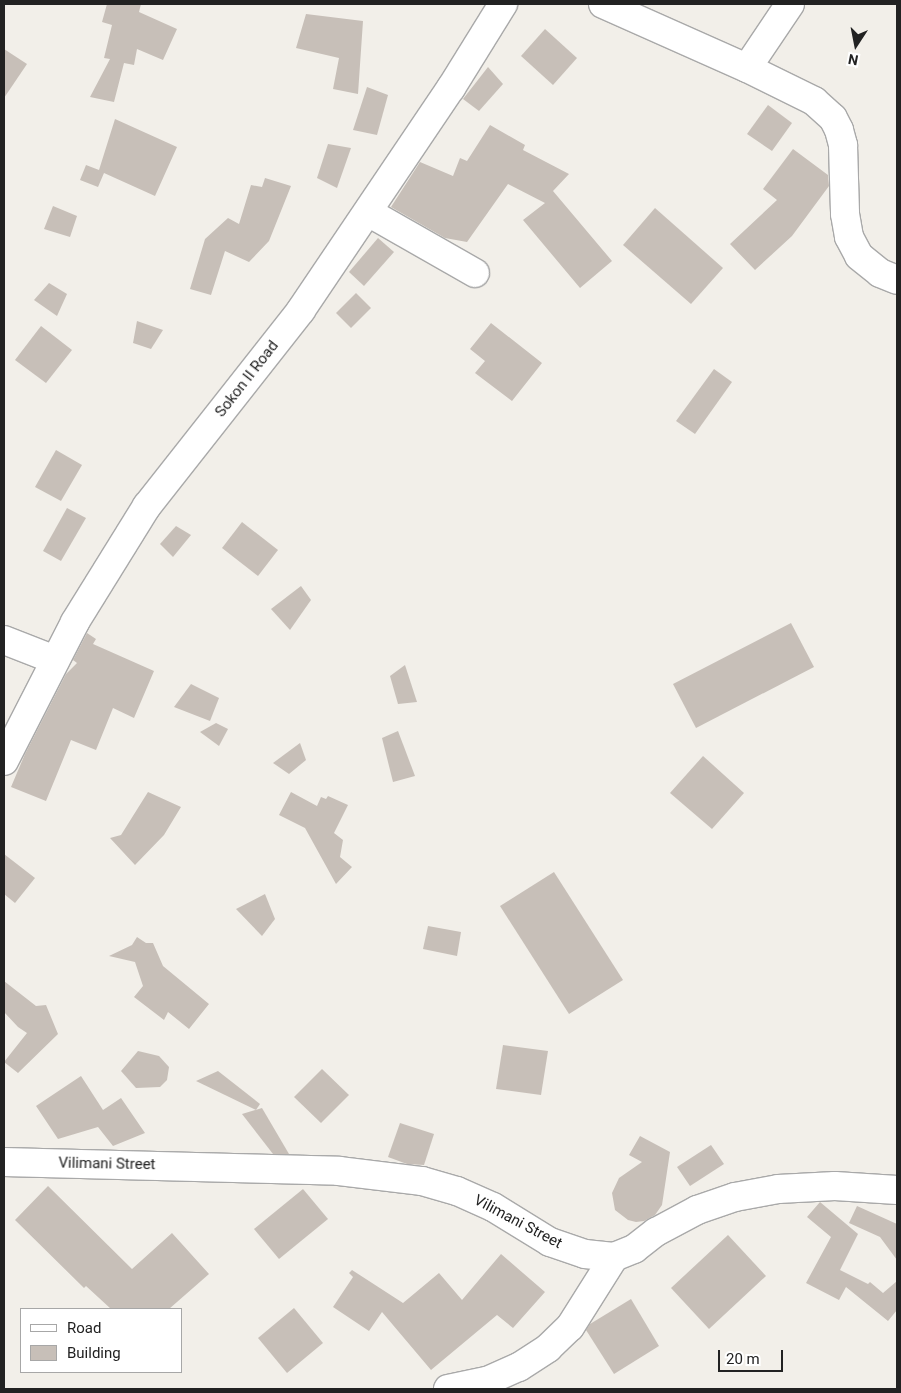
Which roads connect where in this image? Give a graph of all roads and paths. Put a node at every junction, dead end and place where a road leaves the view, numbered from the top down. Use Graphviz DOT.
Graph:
graph roads {
  1 [pos="503,4"];
  2 [pos="603,4"];
  3 [pos="790,4"];
  4 [pos="747,68"];
  5 [pos="368,212"];
  6 [pos="475,273"];
  7 [pos="897,280"];
  8 [pos="4,640"];
  9 [pos="55,660"];
  10 [pos="4,761"];
  11 [pos="4,1162"];
  12 [pos="897,1190"];
  13 [pos="614,1257"];
  14 [pos="448,1389"];
  1 -- 5 [label="street, Sokon II Road"];
  2 -- 4 [label="street"];
  3 -- 4 [label="street"];
  4 -- 7 [label="street"];
  5 -- 6 [label="street"];
  5 -- 9 [label="street, Sokon II Road"];
  8 -- 9 [label="street"];
  9 -- 10 [label="street, Sokon II Road"];
  11 -- 13 [label="street, Vilimani Street"];
  12 -- 13 [label="street, Vilimani Street"];
  13 -- 14 [label="street"];
}
